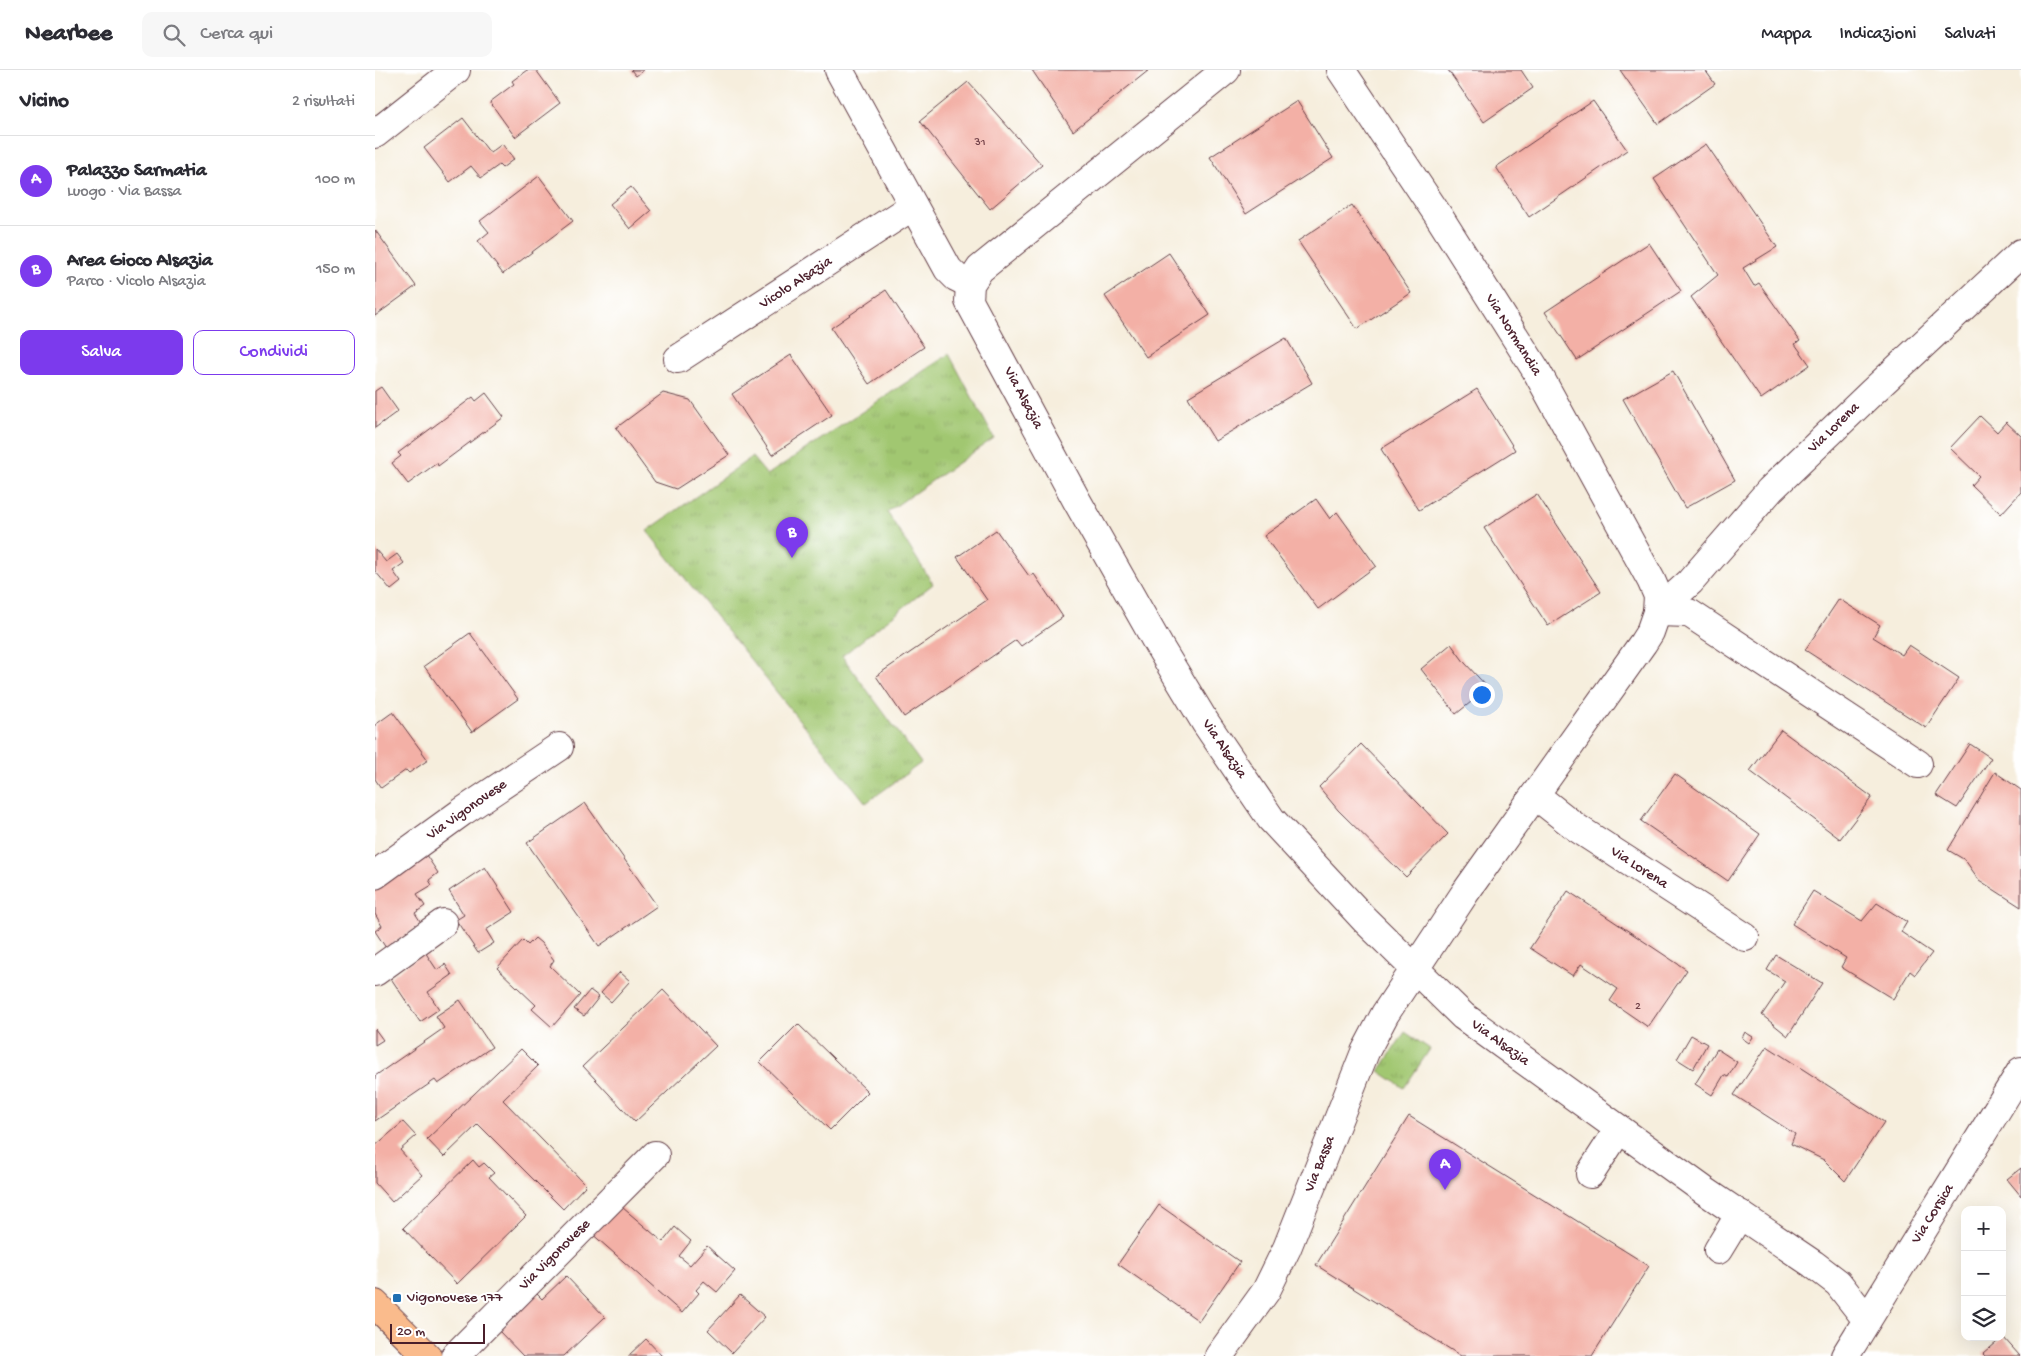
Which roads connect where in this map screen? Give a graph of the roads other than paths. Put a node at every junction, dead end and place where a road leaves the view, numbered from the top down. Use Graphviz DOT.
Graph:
graph roads {
  1 [pos="456,70"];
  2 [pos="839,70"];
  3 [pos="1226,70"];
  4 [pos="1341,70"];
  5 [pos="375,134"];
  6 [pos="913,206"];
  7 [pos="2021,253"];
  8 [pos="970,284"];
  9 [pos="678,359"];
  10 [pos="1657,612"];
  11 [pos="559,747"];
  12 [pos="1918,764"];
  13 [pos="1535,794"];
  14 [pos="375,875"];
  15 [pos="443,923"];
  16 [pos="1745,937"];
  17 [pos="1414,967"];
  18 [pos="375,972"];
  19 [pos="2021,1072"];
  20 [pos="1619,1129"];
  21 [pos="655,1155"];
  22 [pos="1590,1174"];
  23 [pos="1740,1214"];
  24 [pos="1718,1250"];
  25 [pos="378,1314"];
  26 [pos="1867,1320"];
  27 [pos="427,1356"];
  28 [pos="455,1356"];
  29 [pos="1219,1356"];
  30 [pos="1845,1356"];
  1 -- 5 [label="street"];
  2 -- 6 [label="street"];
  3 -- 8 [label="street"];
  4 -- 10 [label="street, Via Normandia"];
  6 -- 8 [label="street"];
  6 -- 9 [label="street, Vicolo Alsazia"];
  7 -- 10 [label="street, Via Lorena"];
  8 -- 17 [label="street, Via Alsazia"];
  10 -- 12 [label="street"];
  10 -- 13 [label="street, Via Lorena"];
  11 -- 14 [label="street, Via Vigonovese"];
  13 -- 16 [label="street, Via Lorena"];
  13 -- 17 [label="street, Via Lorena"];
  15 -- 18 [label="street"];
  17 -- 20 [label="street, Via Alsazia"];
  17 -- 29 [label="street, Via Bassa"];
  19 -- 26 [label="street, Via Corsica"];
  20 -- 22 [label="street"];
  20 -- 23 [label="street, Via Alsazia"];
  21 -- 28 [label="street, Via Vigonovese"];
  23 -- 24 [label="street"];
  23 -- 26 [label="street, Via Alsazia"];
  25 -- 27 [label="main road"];
  26 -- 30 [label="street, Via Corsica"];
}
